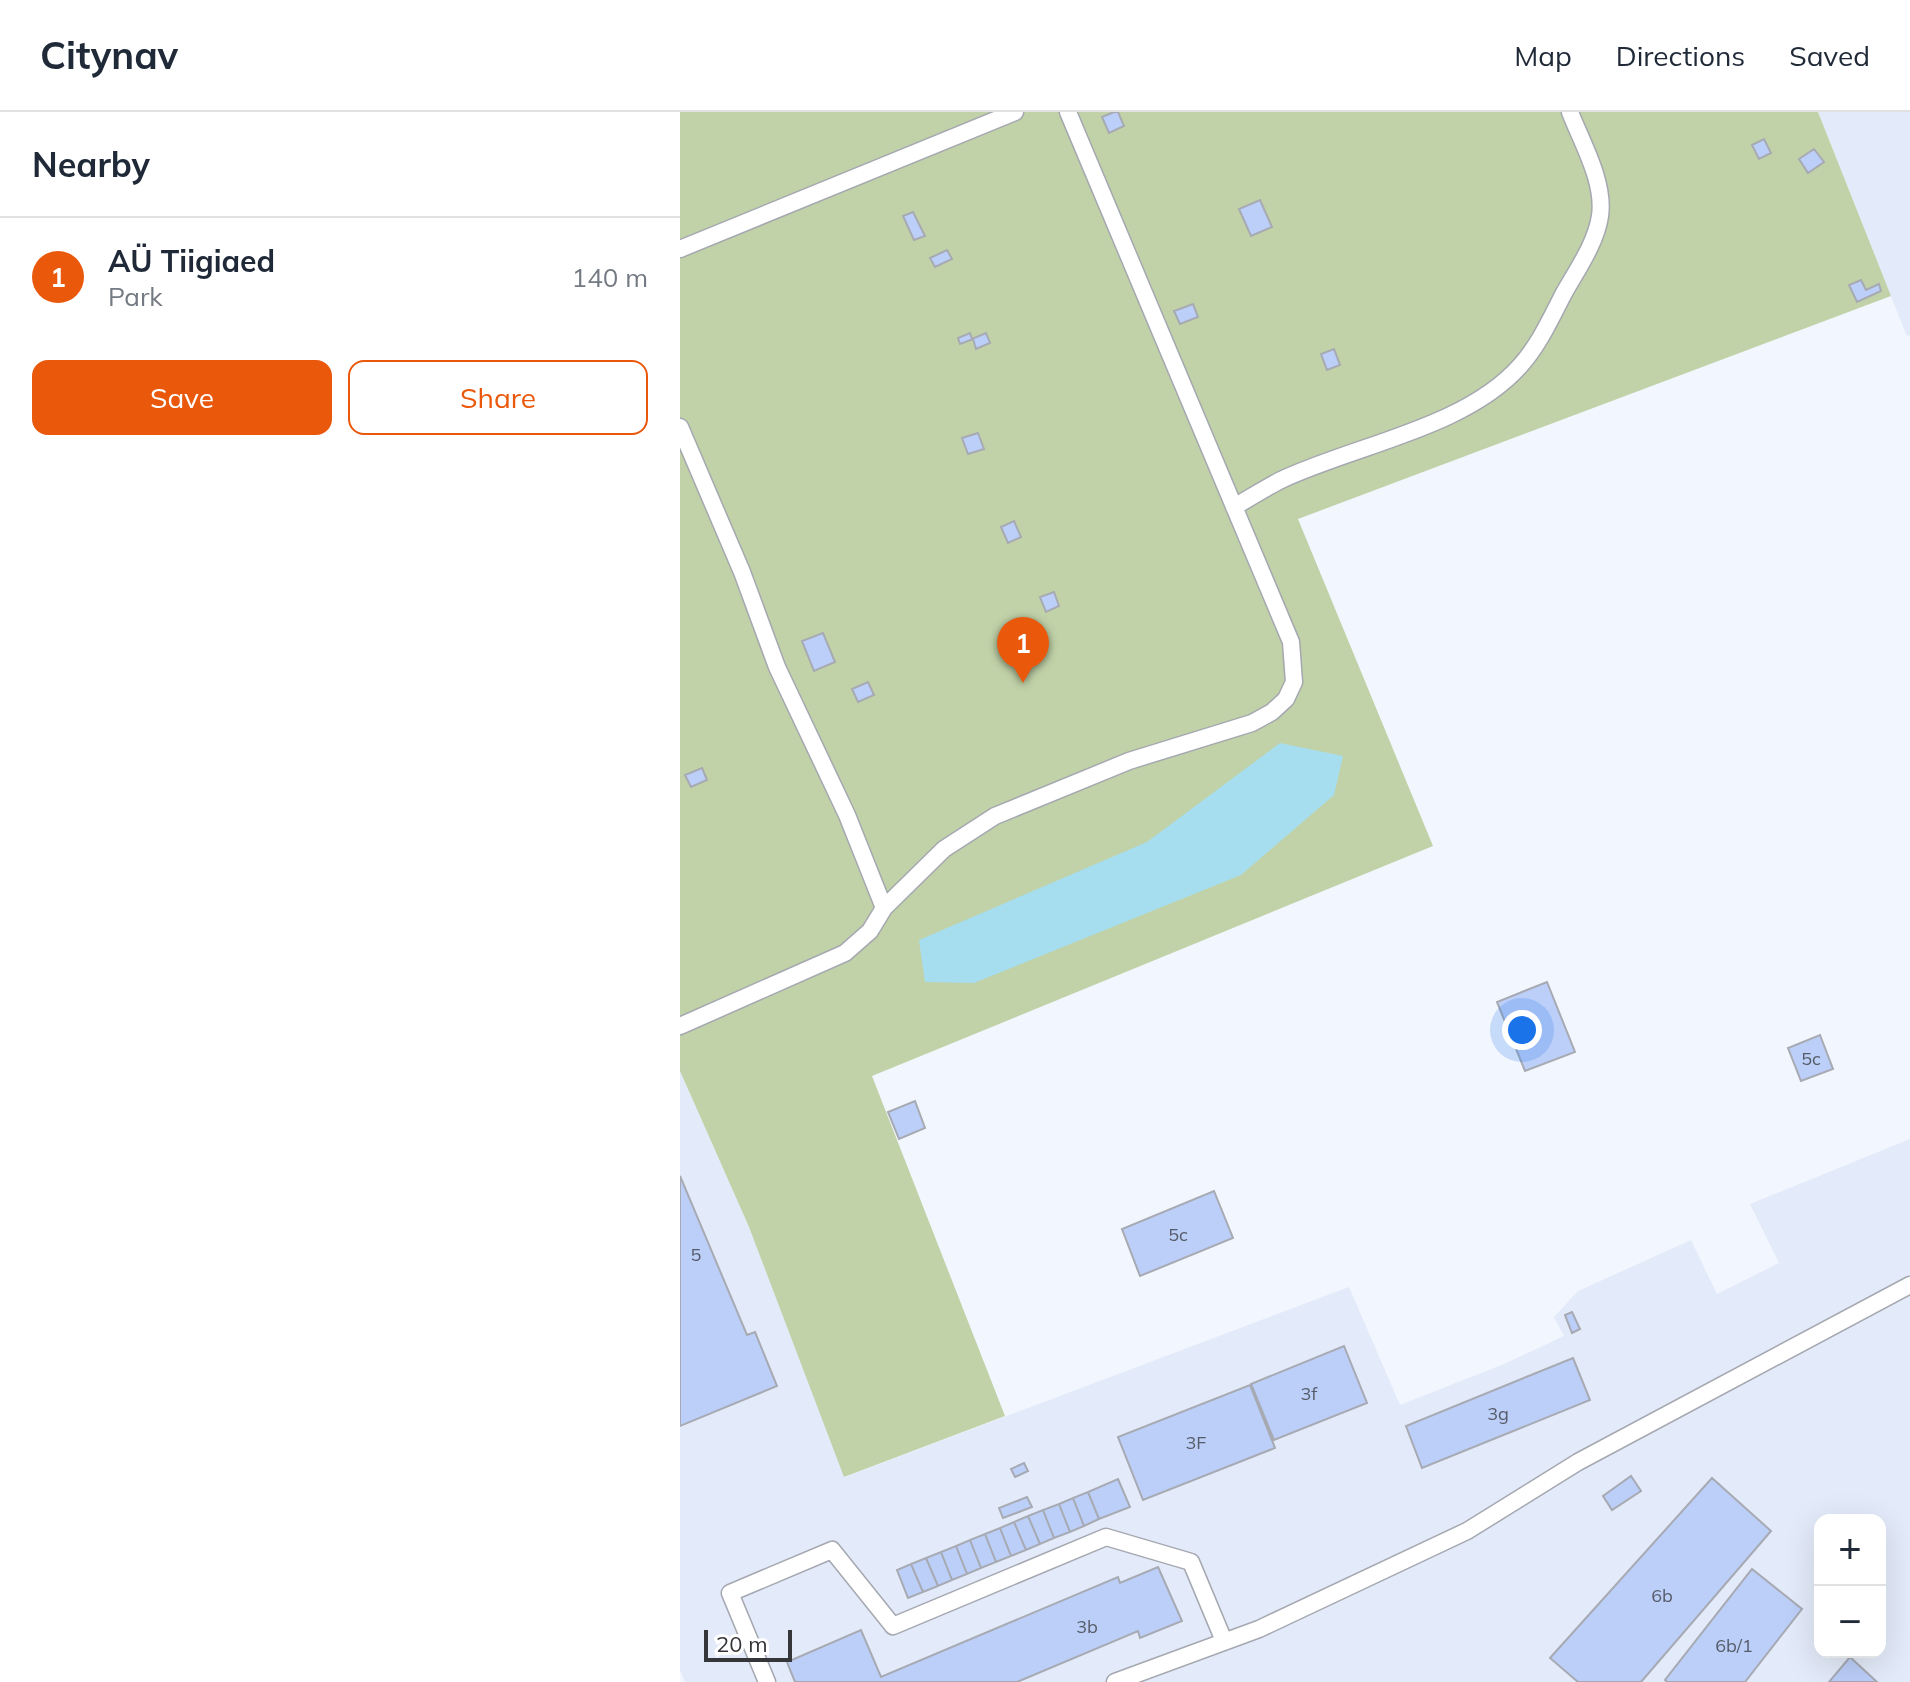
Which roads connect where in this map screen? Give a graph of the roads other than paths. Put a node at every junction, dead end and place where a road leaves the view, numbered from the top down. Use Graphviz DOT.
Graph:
graph roads {
  1 [pos="1015,112"];
  2 [pos="1068,112"];
  3 [pos="1570,112"];
  4 [pos="680,249"];
  5 [pos="680,427"];
  6 [pos="1234,507"];
  7 [pos="884,908"];
  8 [pos="680,1026"];
  9 [pos="1910,1285"];
  10 [pos="1224,1641"];
  11 [pos="767,1682"];
  12 [pos="1115,1682"];
  1 -- 4 [label="lane"];
  2 -- 6 [label="lane"];
  3 -- 6 [label="lane"];
  5 -- 7 [label="lane"];
  6 -- 7 [label="lane"];
  7 -- 8 [label="lane"];
  9 -- 10 [label="lane"];
  10 -- 11 [label="lane"];
  10 -- 12 [label="lane"];
}
